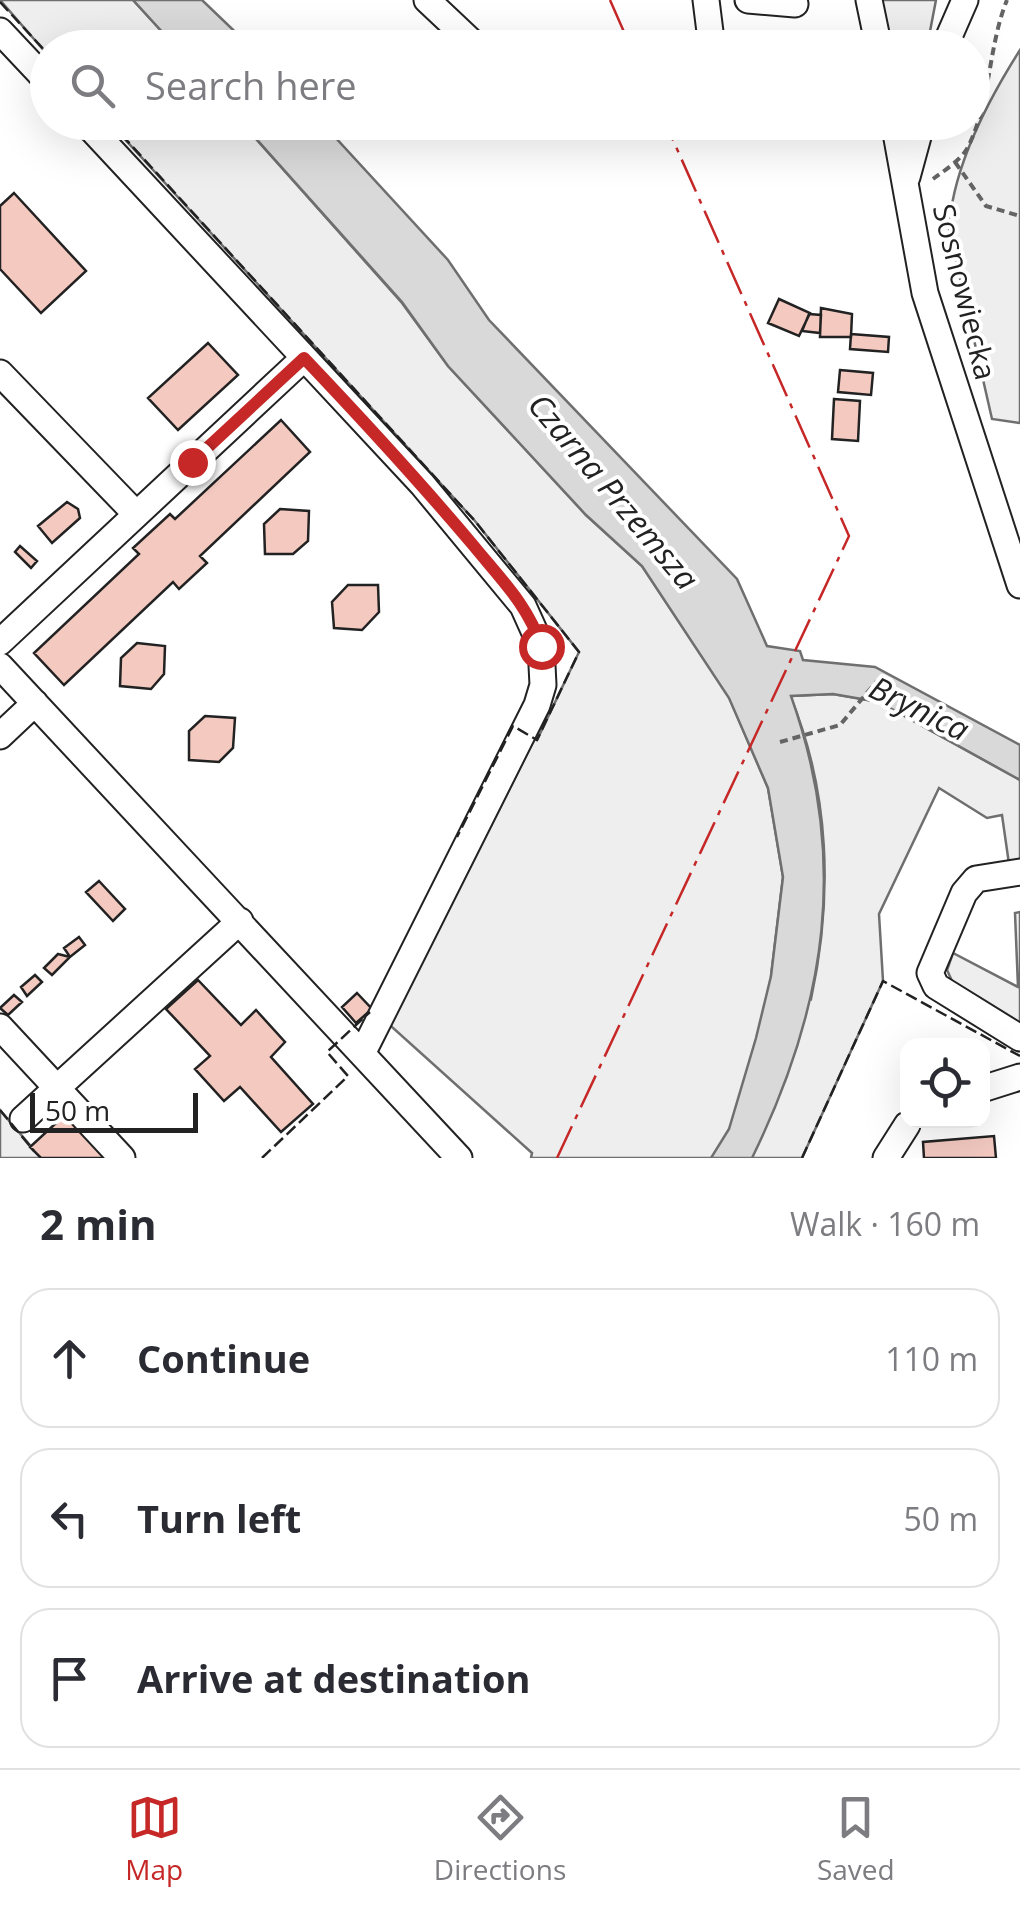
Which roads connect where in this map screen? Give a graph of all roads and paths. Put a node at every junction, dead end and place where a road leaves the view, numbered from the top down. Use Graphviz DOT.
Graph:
graph roads {
  1 [pos="427,0"];
  2 [pos="706,0"];
  3 [pos="748,0"];
  4 [pos="869,0"];
  5 [pos="948,0"];
  6 [pos="965,0"];
  7 [pos="1006,0"];
  8 [pos="795,4"];
  9 [pos="459,30"];
  10 [pos="710,30"];
  11 [pos="875,30"];
  12 [pos="944,30"];
  13 [pos="951,30"];
  14 [pos="5,45"];
  15 [pos="30,67"];
  16 [pos="990,70"];
  17 [pos="102,140"];
  18 [pos="897,140"];
  19 [pos="917,140"];
  20 [pos="970,140"];
  21 [pos="955,162"];
  22 [pos="931,180"];
  23 [pos="904,186"];
  24 [pos="1020,216"];
  25 [pos="304,358"];
  26 [pos="0,373"];
  27 [pos="136,514"];
  28 [pos="1020,585"];
  29 [pos="0,642"];
  30 [pos="0,666"];
  31 [pos="878,680"];
  32 [pos="35,704"];
  33 [pos="0,736"];
  34 [pos="780,742"];
  35 [pos="1020,872"];
  36 [pos="240,921"];
  37 [pos="0,1027"];
  38 [pos="1020,1038"];
  39 [pos="363,1052"];
  40 [pos="1020,1078"];
  41 [pos="58,1087"];
  42 [pos="990,1087"];
  43 [pos="23,1118"];
  44 [pos="905,1128"];
  45 [pos="122,1158"];
  46 [pos="459,1158"];
  47 [pos="886,1158"];
  1 -- 9 [label="street"];
  2 -- 10 [label="street"];
  3 -- 8 [label="street"];
  4 -- 11 [label="street"];
  5 -- 12 [label="street"];
  6 -- 13 [label="street"];
  7 -- 16 [label="path"];
  14 -- 15 [label="street"];
  17 -- 25 [label="street"];
  18 -- 23 [label="street, Sosnowiecka"];
  19 -- 23 [label="street, Sosnowiecka"];
  20 -- 21 [label="path"];
  21 -- 22 [label="path"];
  21 -- 24 [label="path"];
  23 -- 28 [label="street, Sosnowiecka"];
  25 -- 27 [label="street"];
  25 -- 39 [label="street"];
  26 -- 27 [label="street"];
  27 -- 29 [label="street"];
  30 -- 32 [label="street"];
  31 -- 34 [label="path"];
  32 -- 33 [label="street"];
  32 -- 36 [label="street"];
  35 -- 38 [label="street"];
  36 -- 39 [label="street"];
  36 -- 41 [label="street"];
  37 -- 41 [label="street"];
  39 -- 46 [label="street"];
  40 -- 42 [label="street"];
  41 -- 43 [label="street"];
  41 -- 45 [label="street"];
  44 -- 47 [label="street"];
}
